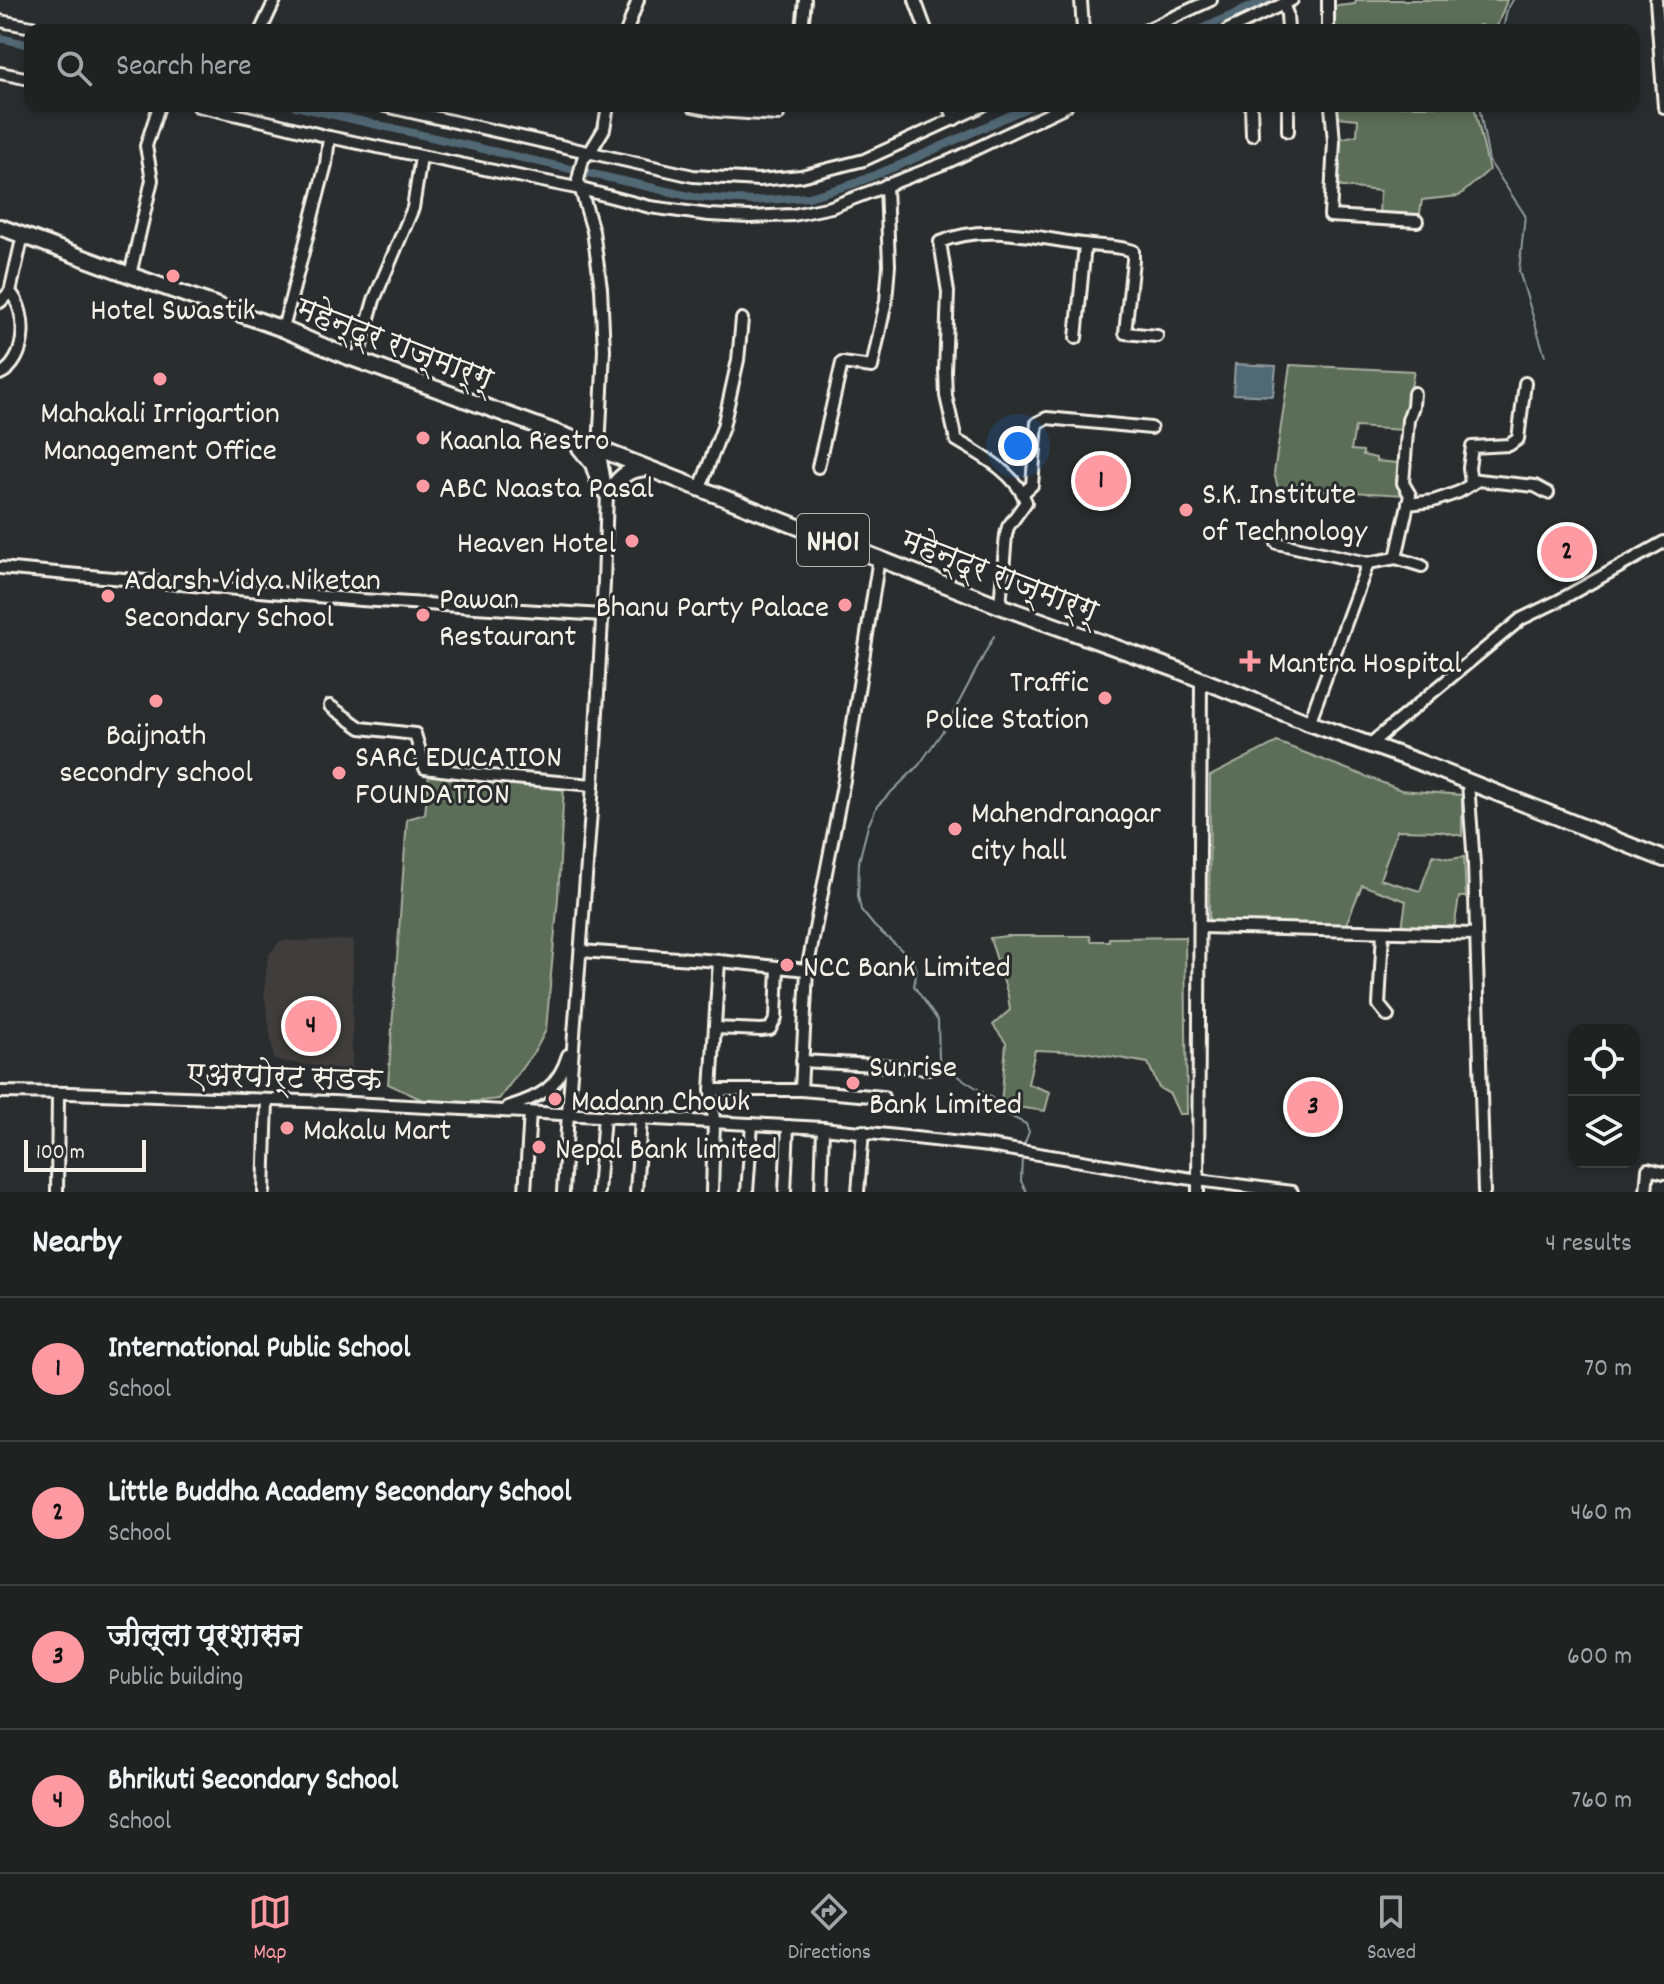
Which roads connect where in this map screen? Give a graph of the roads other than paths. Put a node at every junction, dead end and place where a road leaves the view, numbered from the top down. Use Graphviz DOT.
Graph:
graph roads {
  1 [pos="275,0"];
  2 [pos="638,0"];
  3 [pos="805,0"];
  4 [pos="915,0"];
  5 [pos="1081,0"];
  6 [pos="1328,0"];
  7 [pos="1656,0"];
  8 [pos="1207,1"];
  9 [pos="1288,2"];
  10 [pos="0,21"];
  11 [pos="264,24"];
  12 [pos="629,24"];
  13 [pos="803,24"];
  14 [pos="924,24"];
  15 [pos="1083,24"];
  16 [pos="1159,24"];
  17 [pos="1250,24"];
  18 [pos="1288,24"];
  19 [pos="1328,24"];
  20 [pos="24,26"];
  21 [pos="0,73"];
  22 [pos="24,78"];
  23 [pos="1664,107"];
  24 [pos="157,112"];
  25 [pos="224,112"];
  26 [pos="412,112"];
  27 [pos="607,112"];
  28 [pos="732,112"];
  29 [pos="952,112"];
  30 [pos="970,112"];
  31 [pos="1053,112"];
  32 [pos="1251,112"];
  33 [pos="1288,112"];
  34 [pos="1332,112"];
  35 [pos="778,115"];
  36 [pos="955,119"];
  37 [pos="1288,131"];
  38 [pos="1252,135"];
  39 [pos="329,137"];
  40 [pos="590,152"];
  41 [pos="421,157"];
  42 [pos="580,184"];
  43 [pos="886,185"];
  44 [pos="1417,221"];
  45 [pos="0,227"];
  46 [pos="23,235"];
  47 [pos="1085,245"];
  48 [pos="130,275"];
  49 [pos="10,292"];
  50 [pos="0,302"];
  51 [pos="742,319"];
  52 [pos="283,329"];
  53 [pos="1157,336"];
  54 [pos="1076,338"];
  55 [pos="357,360"];
  56 [pos="0,374"];
  57 [pos="1525,383"];
  58 [pos="1414,393"];
  59 [pos="1151,428"];
  60 [pos="571,438"];
  61 [pos="599,449"];
  62 [pos="818,467"];
  63 [pos="650,468"];
  64 [pos="1471,483"];
  65 [pos="700,488"];
  66 [pos="1023,493"];
  67 [pos="1548,493"];
  68 [pos="607,494"];
  69 [pos="1408,504"];
  70 [pos="1664,542"];
  71 [pos="1277,543"];
  72 [pos="879,558"];
  73 [pos="1396,558"];
  74 [pos="1368,563"];
  75 [pos="1422,566"];
  76 [pos="0,568"];
  77 [pos="1000,606"];
  78 [pos="603,615"];
  79 [pos="1201,680"];
  80 [pos="330,706"];
  81 [pos="1309,723"];
  82 [pos="1369,745"];
  83 [pos="1468,783"];
  84 [pos="593,785"];
  85 [pos="1664,859"];
  86 [pos="1200,927"];
  87 [pos="1383,932"];
  88 [pos="1475,934"];
  89 [pos="581,951"];
  90 [pos="719,961"];
  91 [pos="778,967"];
  92 [pos="807,970"];
  93 [pos="1388,1016"];
  94 [pos="715,1028"];
  95 [pos="573,1038"];
  96 [pos="802,1061"];
  97 [pos="929,1068"];
  98 [pos="711,1090"];
  99 [pos="801,1090"];
  100 [pos="0,1092"];
  101 [pos="58,1094"];
  102 [pos="883,1097"];
  103 [pos="267,1101"];
  104 [pos="499,1110"];
  105 [pos="530,1112"];
  106 [pos="568,1113"];
  107 [pos="604,1116"];
  108 [pos="641,1119"];
  109 [pos="714,1121"];
  110 [pos="752,1124"];
  111 [pos="788,1126"];
  112 [pos="823,1128"];
  113 [pos="863,1131"];
  114 [pos="1664,1173"];
  115 [pos="1198,1186"];
  116 [pos="57,1192"];
  117 [pos="264,1192"];
  118 [pos="525,1192"];
  119 [pos="563,1192"];
  120 [pos="598,1192"];
  121 [pos="636,1192"];
  122 [pos="712,1192"];
  123 [pos="747,1192"];
  124 [pos="785,1192"];
  125 [pos="821,1192"];
  126 [pos="858,1192"];
  127 [pos="1292,1192"];
  128 [pos="1484,1192"];
  129 [pos="1646,1192"];
  1 -- 11 [label="street"];
  2 -- 12 [label="street"];
  3 -- 13 [label="street"];
  4 -- 14 [label="street"];
  5 -- 15 [label="street"];
  6 -- 19 [label="street"];
  7 -- 23 [label="street"];
  8 -- 16 [label="street"];
  9 -- 17 [label="street"];
  9 -- 18 [label="street"];
  10 -- 20 [label="street"];
  21 -- 22 [label="street"];
  24 -- 48 [label="street"];
  25 -- 39 [label="street"];
  26 -- 40 [label="street"];
  27 -- 40 [label="street"];
  28 -- 35 [label="street"];
  29 -- 36 [label="street"];
  30 -- 36 [label="street"];
  31 -- 43 [label="street"];
  32 -- 38 [label="street"];
  33 -- 37 [label="street"];
  34 -- 44 [label="street"];
  36 -- 40 [label="street"];
  39 -- 41 [label="street"];
  39 -- 52 [label="street"];
  40 -- 42 [label="street"];
  41 -- 42 [label="street"];
  41 -- 55 [label="street"];
  42 -- 43 [label="street"];
  42 -- 61 [label="street"];
  43 -- 62 [label="street"];
  45 -- 46 [label="highway, महेन्द्र राज्मार्ग् / NH01"];
  46 -- 48 [label="highway, महेन्द्र राज्मार्ग् / NH01"];
  46 -- 49 [label="street"];
  47 -- 53 [label="street"];
  47 -- 54 [label="street"];
  47 -- 66 [label="street"];
  48 -- 52 [label="highway, महेन्द्र राज्मार्ग् / NH01"];
  49 -- 50 [label="street"];
  49 -- 56 [label="street"];
  51 -- 65 [label="street"];
  52 -- 55 [label="highway, महेन्द्र राज्मार्ग् / NH01"];
  55 -- 60 [label="highway, महेन्द्र राज्मार्ग् / NH01"];
  57 -- 64 [label="street"];
  58 -- 69 [label="street"];
  59 -- 66 [label="street"];
  60 -- 61 [label="highway, महेन्द्र राज्मार्ग् / NH01"];
  60 -- 68 [label="highway"];
  61 -- 63 [label="highway, महेन्द्र राज्मार्ग् / NH01"];
  61 -- 68 [label="street"];
  63 -- 65 [label="highway, महेन्द्र राज्मार्ग् / NH01"];
  63 -- 68 [label="highway"];
  64 -- 67 [label="street"];
  64 -- 69 [label="street"];
  65 -- 72 [label="highway, महेन्द्र राज्मार्ग् / NH01"];
  66 -- 77 [label="street"];
  68 -- 78 [label="street"];
  69 -- 73 [label="street"];
  70 -- 82 [label="street"];
  71 -- 74 [label="street"];
  72 -- 77 [label="highway, महेन्द्र राज्मार्ग् / NH01"];
  72 -- 92 [label="street"];
  73 -- 74 [label="street"];
  73 -- 75 [label="street"];
  74 -- 81 [label="street"];
  76 -- 78 [label="street"];
  77 -- 79 [label="highway, महेन्द्र राज्मार्ग् / NH01"];
  78 -- 84 [label="street"];
  79 -- 81 [label="highway, महेन्द्र राज्मार्ग् / NH01"];
  79 -- 86 [label="street"];
  80 -- 84 [label="street"];
  81 -- 82 [label="highway, महेन्द्र राज्मार्ग् / NH01"];
  82 -- 83 [label="highway, महेन्द्र राज्मार्ग् / NH01"];
  83 -- 85 [label="highway, महेन्द्र राज्मार्ग् / NH01"];
  83 -- 88 [label="street"];
  84 -- 89 [label="street"];
  86 -- 87 [label="street"];
  86 -- 115 [label="street"];
  87 -- 88 [label="street"];
  87 -- 93 [label="street"];
  88 -- 128 [label="street"];
  89 -- 90 [label="street"];
  89 -- 95 [label="street"];
  90 -- 91 [label="street"];
  90 -- 94 [label="street"];
  91 -- 92 [label="street"];
  91 -- 94 [label="street"];
  92 -- 96 [label="street"];
  94 -- 98 [label="street"];
  95 -- 104 [label="street"];
  95 -- 106 [label="street"];
  96 -- 97 [label="street"];
  96 -- 99 [label="street"];
  98 -- 99 [label="street"];
  98 -- 109 [label="street"];
  99 -- 102 [label="street"];
  100 -- 101 [label="street, एअरपोर्ट सडक"];
  101 -- 103 [label="street, एअरपोर्ट सडक"];
  101 -- 116 [label="street"];
  103 -- 104 [label="street, एअरपोर्ट सडक"];
  103 -- 117 [label="street"];
  104 -- 105 [label="street, एअरपोर्ट सडक"];
  105 -- 106 [label="street, एअरपोर्ट सडक"];
  105 -- 118 [label="street"];
  106 -- 107 [label="street, एअरपोर्ट सडक"];
  106 -- 119 [label="street"];
  107 -- 108 [label="street, एअरपोर्ट सडक"];
  107 -- 120 [label="street"];
  108 -- 109 [label="street, एअरपोर्ट सडक"];
  108 -- 121 [label="street"];
  109 -- 110 [label="street, एअरपोर्ट सडक"];
  109 -- 122 [label="street"];
  110 -- 111 [label="street, एअरपोर्ट सडक"];
  110 -- 123 [label="street"];
  111 -- 112 [label="street, एअरपोर्ट सडक"];
  111 -- 124 [label="street"];
  112 -- 113 [label="street, एअरपोर्ट सडक"];
  112 -- 125 [label="street"];
  113 -- 115 [label="street, एअरपोर्ट सडक"];
  113 -- 126 [label="street"];
  114 -- 129 [label="street"];
  115 -- 127 [label="street, एअरपोर्ट सडक"];
}
